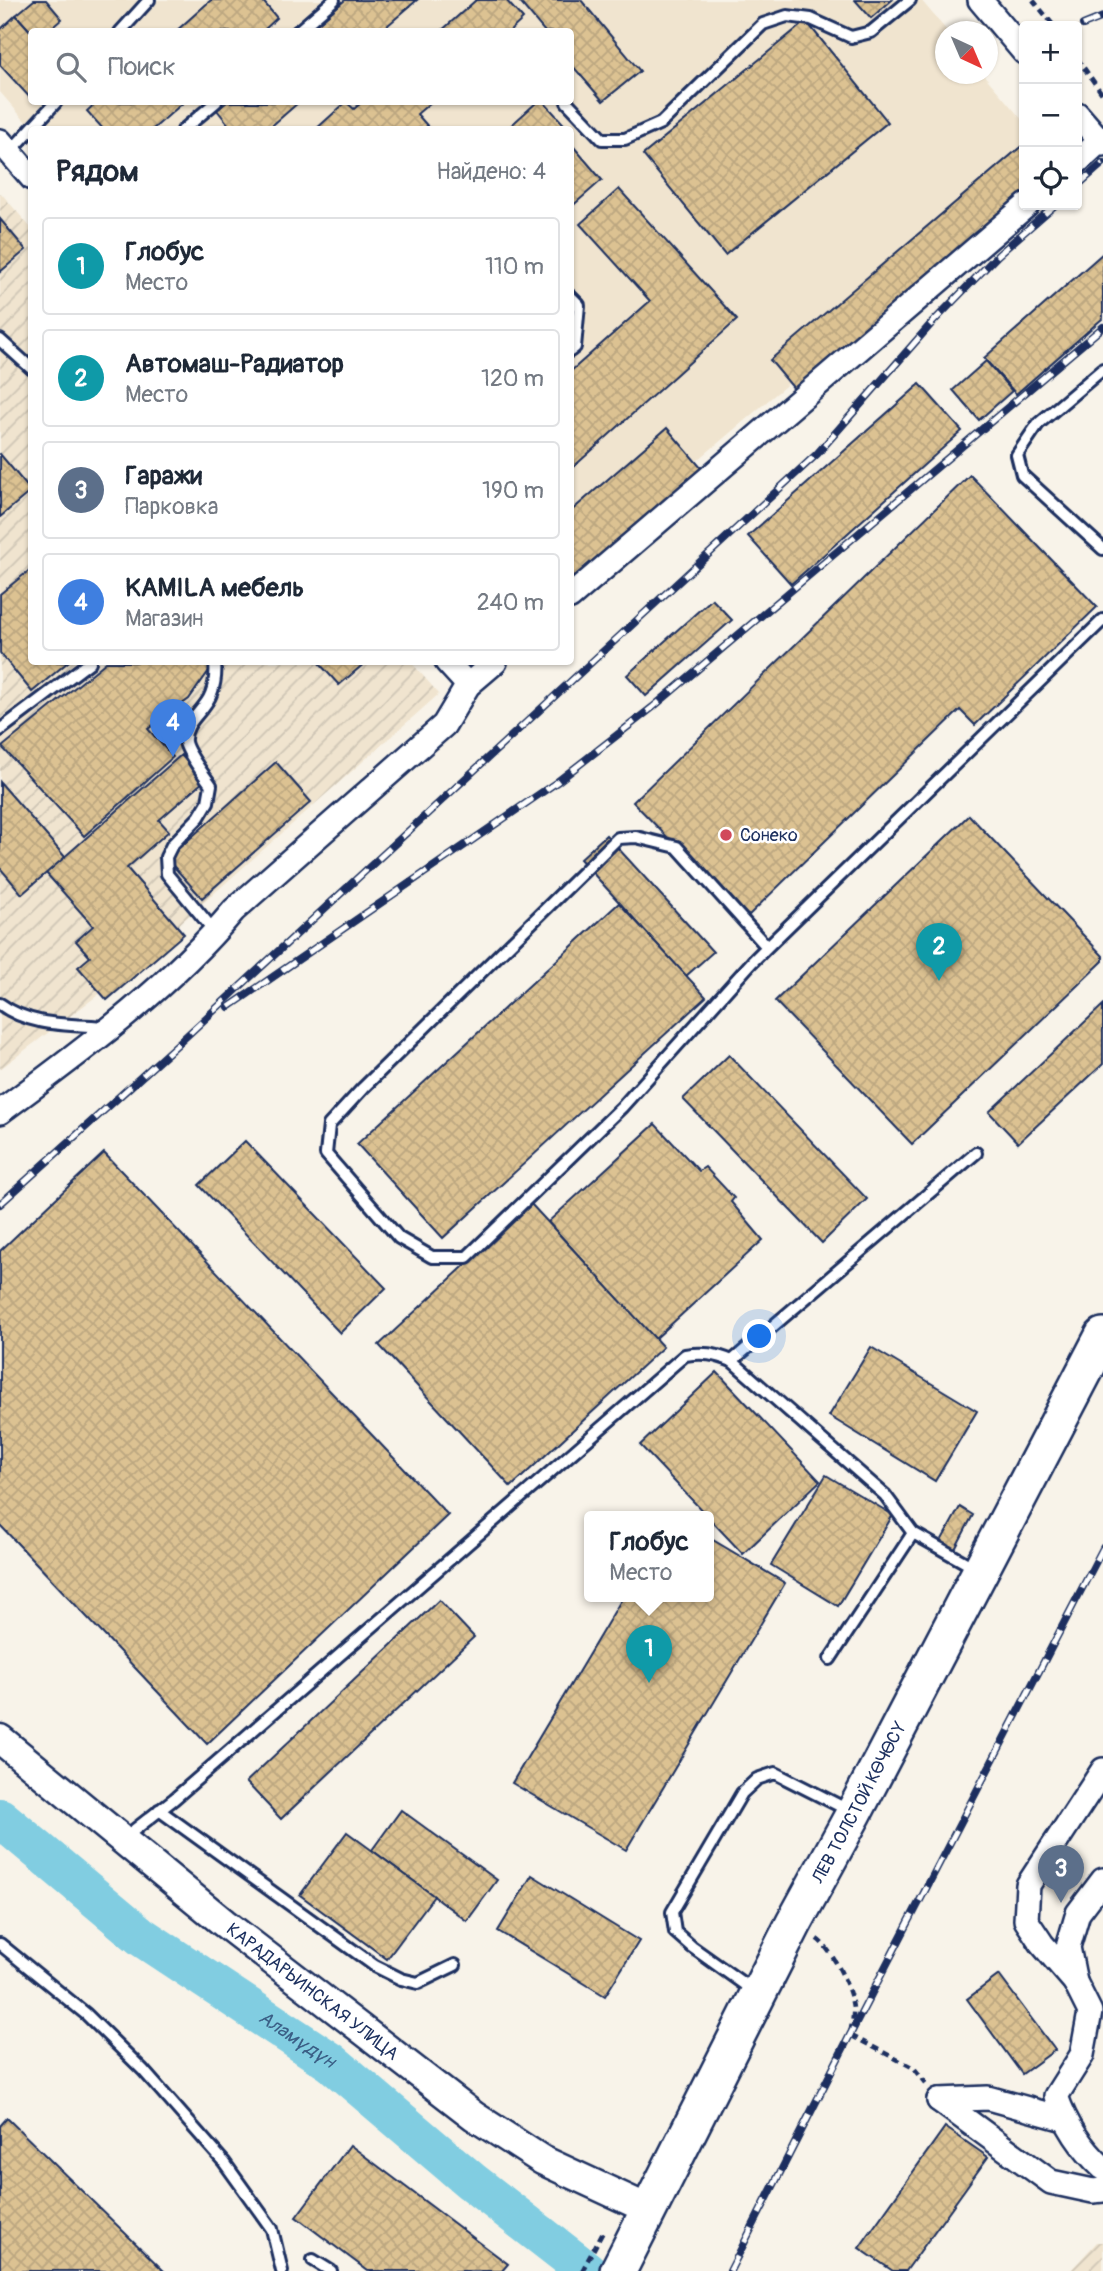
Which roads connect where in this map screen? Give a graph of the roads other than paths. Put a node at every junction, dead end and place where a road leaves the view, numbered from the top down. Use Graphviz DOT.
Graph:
graph roads {
  1 [pos="149,0"];
  2 [pos="334,0"];
  3 [pos="909,0"];
  4 [pos="980,0"];
  5 [pos="124,28"];
  6 [pos="302,28"];
  7 [pos="1019,46"];
  8 [pos="53,105"];
  9 [pos="212,105"];
  10 [pos="570,105"];
  11 [pos="1082,120"];
  12 [pos="29,126"];
  13 [pos="188,126"];
  14 [pos="28,127"];
  15 [pos="1102,143"];
  16 [pos="5,147"];
  17 [pos="1082,158"];
  18 [pos="28,173"];
  19 [pos="1021,210"];
  20 [pos="574,300"];
  21 [pos="0,340"];
  22 [pos="574,348"];
  23 [pos="28,365"];
  24 [pos="1103,369"];
  25 [pos="1103,549"];
  26 [pos="574,594"];
  27 [pos="1103,620"];
  28 [pos="86,665"];
  29 [pos="215,665"];
  30 [pos="450,665"];
  31 [pos="491,665"];
  32 [pos="468,685"];
  33 [pos="0,730"];
  34 [pos="215,932"];
  35 [pos="767,947"];
  36 [pos="0,1004"];
  37 [pos="113,1028"];
  38 [pos="0,1112"];
  39 [pos="976,1153"];
  40 [pos="1103,1336"];
  41 [pos="732,1361"];
  42 [pos="913,1533"];
  43 [pos="980,1570"];
  44 [pos="830,1660"];
  45 [pos="0,1740"];
  46 [pos="1103,1770"];
  47 [pos="159,1810"];
  48 [pos="854,1813"];
  49 [pos="122,1839"];
  50 [pos="1103,1880"];
  51 [pos="0,1944"];
  52 [pos="455,1965"];
  53 [pos="1075,1982"];
  54 [pos="758,1994"];
  55 [pos="1064,2119"];
  56 [pos="1103,2168"];
  57 [pos="1103,2190"];
  58 [pos="630,2226"];
  59 [pos="313,2260"];
  60 [pos="282,2271"];
  61 [pos="331,2271"];
  62 [pos="618,2271"];
  1 -- 5 [label="lane"];
  2 -- 6 [label="lane"];
  3 -- 10 [label="lane"];
  4 -- 7 [label="street"];
  8 -- 12 [label="lane"];
  9 -- 13 [label="lane"];
  11 -- 15 [label="street"];
  14 -- 16 [label="lane"];
  15 -- 17 [label="street"];
  16 -- 18 [label="street"];
  19 -- 26 [label="street"];
  20 -- 22 [label="lane"];
  21 -- 23 [label="lane"];
  24 -- 25 [label="lane"];
  27 -- 35 [label="lane"];
  28 -- 33 [label="lane"];
  29 -- 34 [label="lane"];
  30 -- 32 [label="street"];
  31 -- 32 [label="street"];
  32 -- 34 [label="street"];
  34 -- 37 [label="street"];
  35 -- 35 [label="lane"];
  36 -- 37 [label="lane"];
  37 -- 38 [label="street"];
  39 -- 41 [label="lane"];
  40 -- 43 [label="main road, ЛЕВ ТОЛСТОЙ КӨЧӨСҮ"];
  41 -- 42 [label="lane"];
  41 -- 47 [label="lane"];
  42 -- 43 [label="lane"];
  42 -- 44 [label="lane"];
  43 -- 48 [label="main road, ЛЕВ ТОЛСТОЙ КӨЧӨСҮ"];
  45 -- 49 [label="street, КАРАДАРЬИНСКАЯ УЛИЦА"];
  46 -- 53 [label="street"];
  47 -- 49 [label="lane"];
  47 -- 52 [label="lane"];
  48 -- 54 [label="main road, ЛЕВ ТОЛСТОЙ КӨЧӨСҮ"];
  48 -- 54 [label="lane"];
  49 -- 58 [label="street, КАРАДАРЬИНСКАЯ УЛИЦА"];
  50 -- 53 [label="street"];
  51 -- 60 [label="lane"];
  53 -- 55 [label="street"];
  54 -- 58 [label="main road, ЛЕВ ТОЛСТОЙ КӨЧӨСҮ"];
  55 -- 56 [label="street"];
  55 -- 57 [label="street"];
  58 -- 62 [label="main road, ЛЕВ ТОЛСТОЙ КӨЧӨСҮ"];
  59 -- 61 [label="lane"];
}
